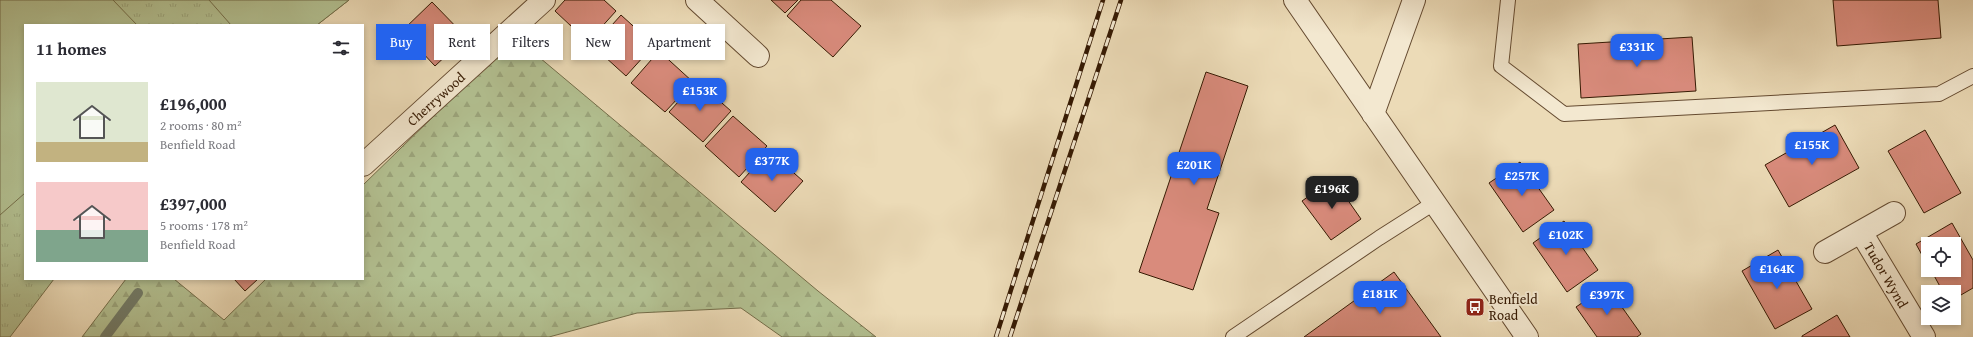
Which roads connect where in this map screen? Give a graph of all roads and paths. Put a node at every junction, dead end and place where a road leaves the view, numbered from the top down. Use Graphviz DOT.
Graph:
graph roads {
  1 [pos="544,0"];
  2 [pos="697,0"];
  3 [pos="1296,0"];
  4 [pos="1414,0"];
  5 [pos="1508,0"];
  6 [pos="758,56"];
  7 [pos="1973,76"];
  8 [pos="1373,114"];
  9 [pos="364,164"];
  10 [pos="1434,203"];
  11 [pos="1894,213"];
  12 [pos="1861,232"];
  13 [pos="1825,252"];
  14 [pos="1233,337"];
  15 [pos="1527,337"];
  16 [pos="1924,337"];
  1 -- 9 [label="street, Cherrywood"];
  2 -- 6 [label="street"];
  3 -- 8 [label="street"];
  4 -- 8 [label="street"];
  5 -- 7 [label="lane"];
  8 -- 10 [label="street"];
  10 -- 14 [label="lane"];
  10 -- 15 [label="street"];
  11 -- 12 [label="street, Tudor Wynd"];
  12 -- 13 [label="street, Tudor Wynd"];
  12 -- 16 [label="street, Tudor Wynd"];
}
